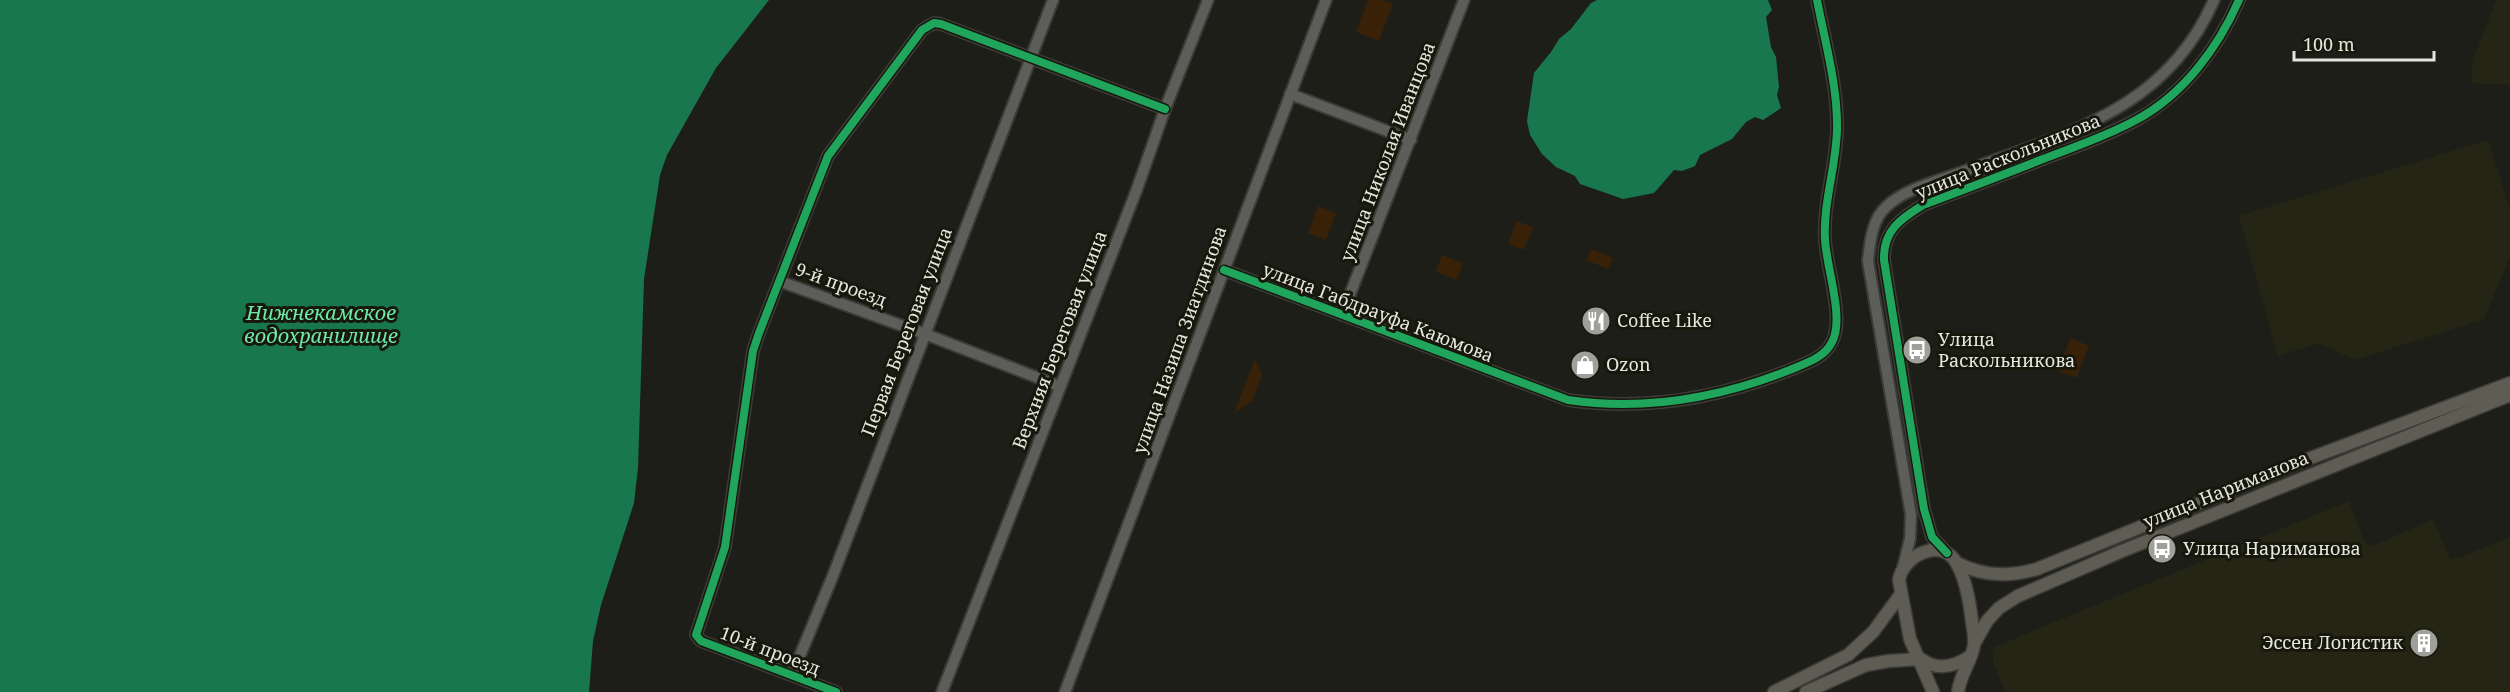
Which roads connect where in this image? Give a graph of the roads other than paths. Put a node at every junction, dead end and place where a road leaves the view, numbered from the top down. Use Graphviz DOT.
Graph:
graph roads {
  1 [pos="1053,0"];
  2 [pos="1208,0"];
  3 [pos="1326,0"];
  4 [pos="1464,0"];
  5 [pos="1817,0"];
  6 [pos="2214,0"];
  7 [pos="2239,0"];
  8 [pos="1031,56"];
  9 [pos="1290,94"];
  10 [pos="1165,109"];
  11 [pos="1411,140"];
  12 [pos="1224,270"];
  13 [pos="779,280"];
  14 [pos="1342,315"];
  15 [pos="925,334"];
  16 [pos="2510,382"];
  17 [pos="1059,386"];
  18 [pos="2510,395"];
  19 [pos="1947,553"];
  20 [pos="1957,563"];
  21 [pos="1903,567"];
  22 [pos="1901,594"];
  23 [pos="1972,650"];
  24 [pos="1921,659"];
  25 [pos="792,675"];
  26 [pos="836,692"];
  27 [pos="942,692"];
  28 [pos="1065,692"];
  29 [pos="1774,692"];
  30 [pos="1806,692"];
  31 [pos="1933,692"];
  32 [pos="1958,692"];
  1 -- 8 [label="street, Первая Береговая улица"];
  2 -- 10 [label="street, Верхняя Береговая улица"];
  3 -- 9 [label="street, улица Назипа Зиатдинова"];
  4 -- 11 [label="street, улица Николая Иванцова"];
  5 -- 14 [label="street, улица Габдрауфа Каюмова"];
  6 -- 21 [label="street, улица Раскольникова"];
  7 -- 19 [label="street, улица Раскольникова"];
  8 -- 10 [label="street"];
  8 -- 13 [label="street"];
  8 -- 15 [label="street, Первая Береговая улица"];
  9 -- 11 [label="street"];
  9 -- 12 [label="street, улица Назипа Зиатдинова"];
  10 -- 17 [label="street, Верхняя Береговая улица"];
  11 -- 14 [label="street, улица Николая Иванцова"];
  12 -- 14 [label="street, улица Габдрауфа Каюмова"];
  12 -- 28 [label="street, улица Назипа Зиатдинова"];
  13 -- 15 [label="street, 9-й проезд"];
  13 -- 25 [label="street, 10-й проезд"];
  15 -- 17 [label="street, 9-й проезд"];
  15 -- 25 [label="street, Первая Береговая улица"];
  16 -- 20 [label="main road, улица Нариманова"];
  17 -- 27 [label="street, Верхняя Береговая улица"];
  18 -- 23 [label="main road, улица Нариманова"];
  19 -- 20 [label="main road"];
  19 -- 21 [label="main road"];
  20 -- 23 [label="main road"];
  21 -- 22 [label="main road"];
  22 -- 24 [label="main road"];
  22 -- 29 [label="main road"];
  23 -- 24 [label="main road"];
  23 -- 32 [label="main road, улица Нариманова"];
  24 -- 30 [label="main road"];
  24 -- 31 [label="main road"];
  25 -- 26 [label="street, 10-й проезд"];
}
